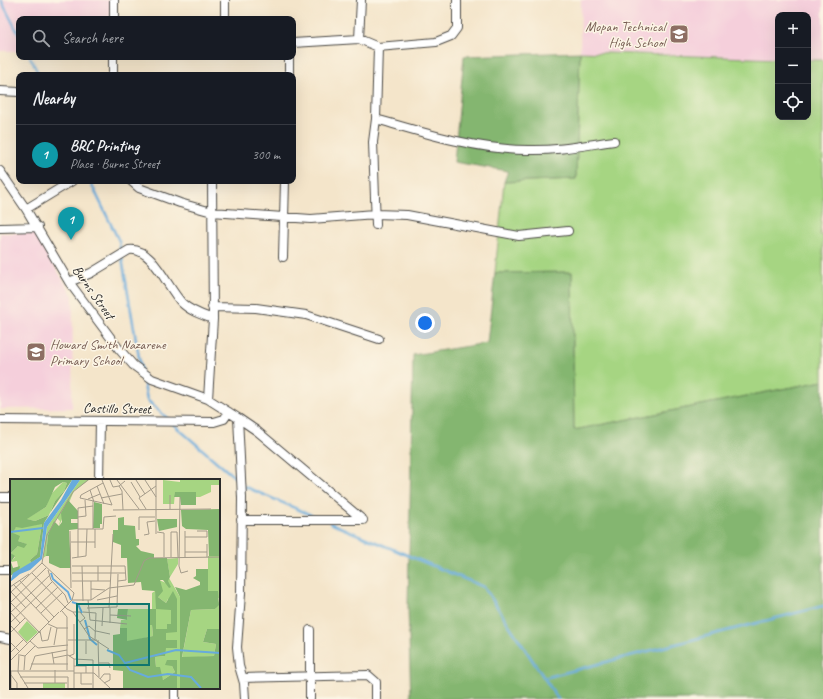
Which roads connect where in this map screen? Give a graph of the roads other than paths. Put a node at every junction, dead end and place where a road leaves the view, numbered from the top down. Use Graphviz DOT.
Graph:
graph roads {
  1 [pos="114,0"];
  2 [pos="225,0"];
  3 [pos="360,0"];
  4 [pos="457,0"];
  5 [pos="114,16"];
  6 [pos="224,16"];
  7 [pos="359,39"];
  8 [pos="296,43"];
  9 [pos="378,47"];
  10 [pos="113,60"];
  11 [pos="289,60"];
  12 [pos="113,72"];
  13 [pos="289,72"];
  14 [pos="0,91"];
  15 [pos="16,92"];
  16 [pos="376,119"];
  17 [pos="614,141"];
  18 [pos="0,171"];
  19 [pos="67,184"];
  20 [pos="134,184"];
  21 [pos="212,184"];
  22 [pos="285,184"];
  23 [pos="26,209"];
  24 [pos="212,212"];
  25 [pos="375,214"];
  26 [pos="284,216"];
  27 [pos="376,225"];
  28 [pos="38,227"];
  29 [pos="0,228"];
  30 [pos="568,232"];
  31 [pos="283,257"];
  32 [pos="69,282"];
  33 [pos="212,307"];
  34 [pos="213,319"];
  35 [pos="379,339"];
  36 [pos="208,399"];
  37 [pos="229,412"];
  38 [pos="238,418"];
  39 [pos="0,420"];
  40 [pos="100,421"];
  41 [pos="99,479"];
  42 [pos="242,520"];
  43 [pos="310,630"];
  44 [pos="0,637"];
  45 [pos="10,639"];
  46 [pos="309,677"];
  47 [pos="243,678"];
  48 [pos="245,699"];
  49 [pos="310,699"];
  50 [pos="376,699"];
  1 -- 5 [label="street"];
  2 -- 6 [label="street"];
  3 -- 7 [label="street"];
  4 -- 9 [label="street"];
  7 -- 8 [label="street"];
  7 -- 9 [label="street"];
  9 -- 16 [label="street"];
  10 -- 12 [label="street"];
  11 -- 13 [label="street"];
  14 -- 15 [label="street"];
  16 -- 17 [label="street"];
  16 -- 25 [label="street"];
  18 -- 23 [label="street, Burns Street"];
  19 -- 23 [label="street"];
  20 -- 24 [label="street"];
  21 -- 24 [label="street"];
  22 -- 26 [label="street"];
  23 -- 28 [label="street, Burns Street"];
  24 -- 26 [label="street"];
  24 -- 33 [label="street"];
  25 -- 26 [label="street"];
  25 -- 27 [label="street"];
  25 -- 30 [label="street"];
  26 -- 31 [label="street"];
  28 -- 29 [label="street"];
  28 -- 32 [label="street, Burns Street"];
  32 -- 34 [label="street"];
  32 -- 36 [label="street, Burns Street"];
  33 -- 34 [label="street"];
  33 -- 35 [label="street"];
  34 -- 36 [label="street"];
  36 -- 37 [label="street, Burns Street"];
  37 -- 38 [label="street, Burns Street"];
  37 -- 40 [label="street, Castillo Street"];
  38 -- 42 [label="street"];
  38 -- 42 [label="street, Burns Street"];
  39 -- 40 [label="street, Castillo Street"];
  40 -- 41 [label="street"];
  42 -- 47 [label="street"];
  43 -- 46 [label="street"];
  44 -- 45 [label="street"];
  46 -- 47 [label="street"];
  46 -- 49 [label="street"];
  46 -- 50 [label="street"];
  47 -- 48 [label="street"];
}
